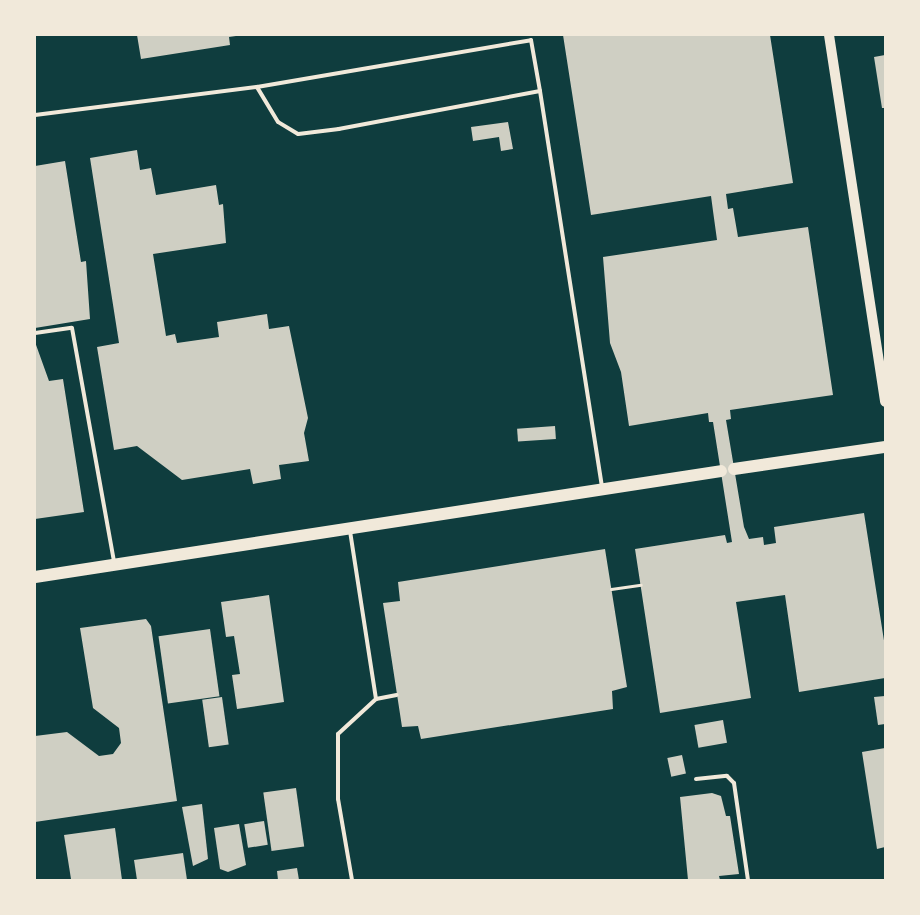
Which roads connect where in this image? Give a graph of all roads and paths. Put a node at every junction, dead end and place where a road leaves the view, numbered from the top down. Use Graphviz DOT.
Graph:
graph roads {
  1 [pos="829,35"];
  2 [pos="257,87"];
  3 [pos="540,91"];
  4 [pos="35,115"];
  5 [pos="35,333"];
  6 [pos="882,360"];
  7 [pos="885,402"];
  8 [pos="885,447"];
  9 [pos="602,489"];
  10 [pos="349,526"];
  11 [pos="115,564"];
  12 [pos="35,577"];
  13 [pos="640,585"];
  14 [pos="611,589"];
  15 [pos="397,695"];
  16 [pos="376,699"];
  17 [pos="696,779"];
  18 [pos="352,880"];
  19 [pos="748,880"];
  1 -- 6 [label="main road"];
  2 -- 3 [label="lane"];
  2 -- 3 [label="lane"];
  2 -- 4 [label="lane"];
  3 -- 9 [label="lane"];
  5 -- 11 [label="lane"];
  6 -- 7 [label="main road"];
  8 -- 9 [label="main road"];
  9 -- 10 [label="main road"];
  10 -- 11 [label="main road"];
  10 -- 16 [label="lane"];
  11 -- 12 [label="main road"];
  13 -- 14 [label="path"];
  15 -- 16 [label="lane"];
  16 -- 18 [label="lane"];
  17 -- 19 [label="lane"];
}
